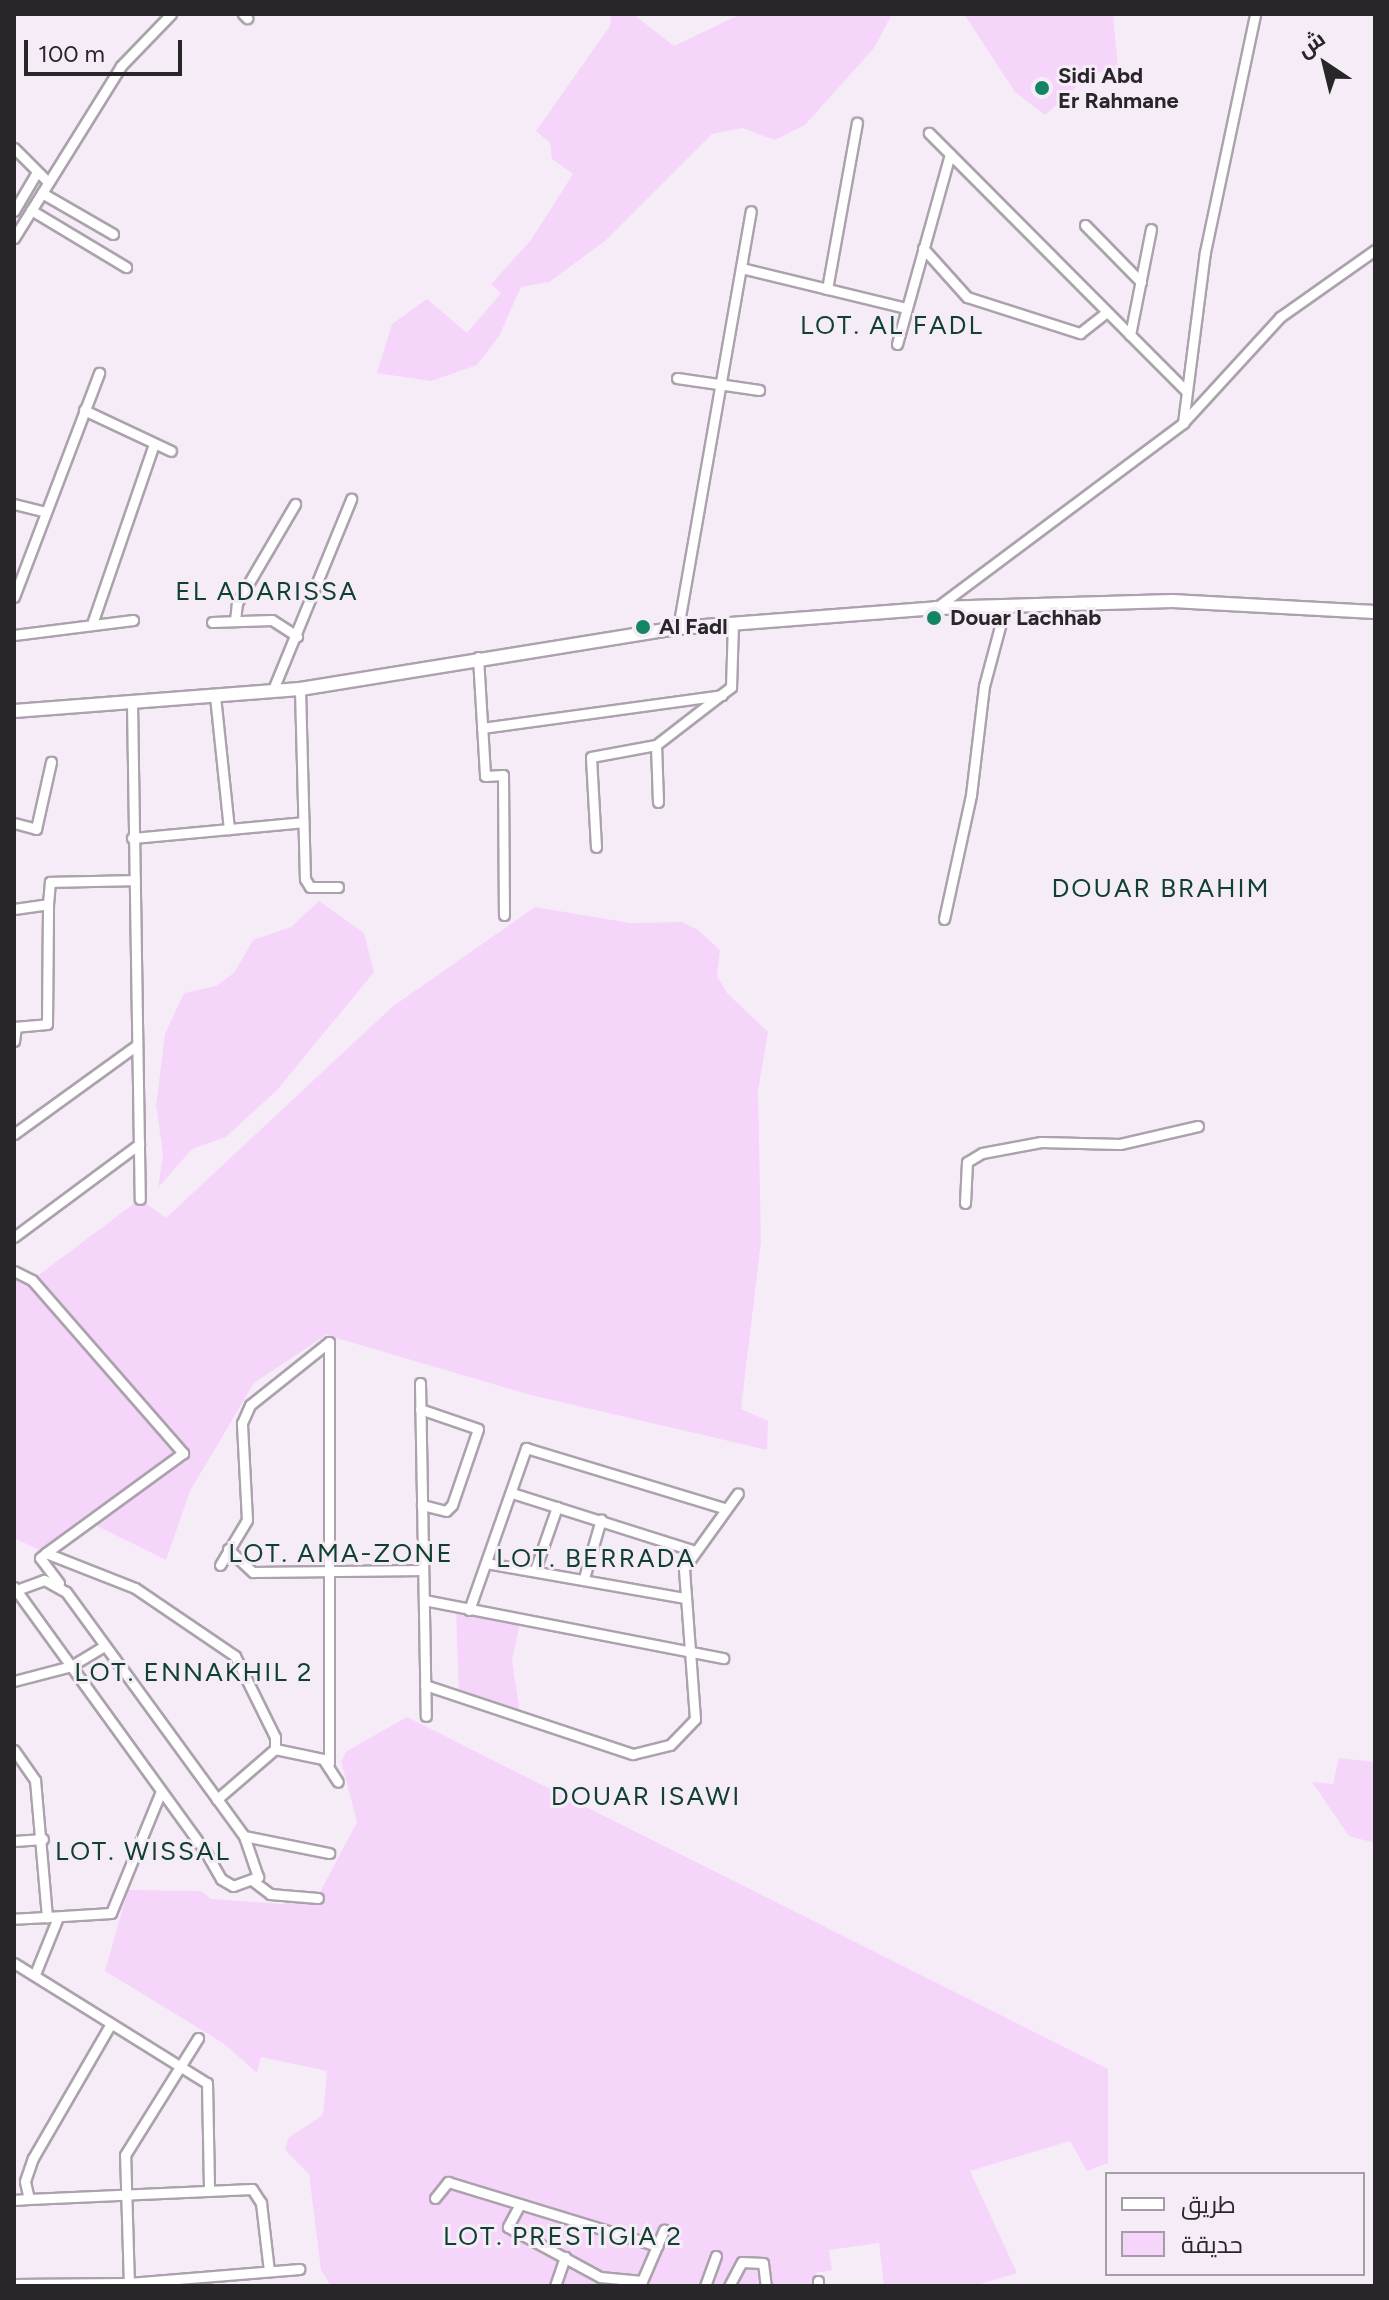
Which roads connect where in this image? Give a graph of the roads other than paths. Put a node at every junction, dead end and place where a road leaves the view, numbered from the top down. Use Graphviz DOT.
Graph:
graph roads {
  1 [pos="171,14"];
  2 [pos="1255,14"];
  3 [pos="857,123"];
  4 [pos="929,133"];
  5 [pos="14,148"];
  6 [pos="950,154"];
  7 [pos="37,172"];
  8 [pos="48,182"];
  9 [pos="42,193"];
  10 [pos="31,210"];
  11 [pos="14,211"];
  12 [pos="751,211"];
  13 [pos="1085,225"];
  14 [pos="1151,229"];
  15 [pos="113,234"];
  16 [pos="14,238"];
  17 [pos="923,248"];
  18 [pos="1375,250"];
  19 [pos="126,267"];
  20 [pos="741,268"];
  21 [pos="1141,282"];
  22 [pos="827,289"];
  23 [pos="906,308"];
  24 [pos="1107,312"];
  25 [pos="1130,335"];
  26 [pos="897,344"];
  27 [pos="99,373"];
  28 [pos="677,378"];
  29 [pos="721,385"];
  30 [pos="759,390"];
  31 [pos="1186,391"];
  32 [pos="84,410"];
  33 [pos="1183,423"];
  34 [pos="154,444"];
  35 [pos="171,451"];
  36 [pos="351,499"];
  37 [pos="14,504"];
  38 [pos="295,504"];
  39 [pos="45,512"];
  40 [pos="18,576"];
  41 [pos="14,597"];
  42 [pos="1006,604"];
  43 [pos="936,608"];
  44 [pos="1375,612"];
  45 [pos="133,620"];
  46 [pos="93,621"];
  47 [pos="235,621"];
  48 [pos="212,622"];
  49 [pos="733,622"];
  50 [pos="678,628"];
  51 [pos="14,635"];
  52 [pos="297,636"];
  53 [pos="478,657"];
  54 [pos="300,689"];
  55 [pos="272,692"];
  56 [pos="722,695"];
  57 [pos="215,696"];
  58 [pos="132,703"];
  59 [pos="14,711"];
  60 [pos="482,728"];
  61 [pos="656,745"];
  62 [pos="51,762"];
  63 [pos="658,802"];
  64 [pos="303,822"];
  65 [pos="14,823"];
  66 [pos="229,829"];
  67 [pos="132,838"];
  68 [pos="596,847"];
  69 [pos="135,880"];
  70 [pos="338,887"];
  71 [pos="48,904"];
  72 [pos="14,909"];
  73 [pos="504,915"];
  74 [pos="944,919"];
  75 [pos="15,1027"];
  76 [pos="14,1041"];
  77 [pos="137,1045"];
  78 [pos="1198,1126"];
  79 [pos="14,1134"];
  80 [pos="139,1144"];
  81 [pos="140,1199"];
  82 [pos="965,1203"];
  83 [pos="14,1237"];
  84 [pos="14,1271"];
  85 [pos="420,1383"];
  86 [pos="420,1409"];
  87 [pos="512,1493"];
  88 [pos="738,1493"];
  89 [pos="422,1505"];
  90 [pos="557,1507"];
  91 [pos="724,1508"];
  92 [pos="601,1519"];
  93 [pos="228,1549"];
  94 [pos="692,1550"];
  95 [pos="43,1555"];
  96 [pos="486,1563"];
  97 [pos="220,1565"];
  98 [pos="331,1569"];
  99 [pos="423,1570"];
  100 [pos="535,1570"];
  101 [pos="584,1578"];
  102 [pos="15,1589"];
  103 [pos="66,1592"];
  104 [pos="684,1598"];
  105 [pos="424,1600"];
  106 [pos="469,1610"];
  107 [pos="104,1646"];
  108 [pos="689,1652"];
  109 [pos="723,1658"];
  110 [pos="71,1666"];
  111 [pos="14,1681"];
  112 [pos="425,1685"];
  113 [pos="426,1716"];
  114 [pos="275,1749"];
  115 [pos="14,1750"];
  116 [pos="329,1763"];
  117 [pos="338,1782"];
  118 [pos="161,1791"];
  119 [pos="217,1799"];
  120 [pos="244,1836"];
  121 [pos="43,1839"];
  122 [pos="14,1841"];
  123 [pos="329,1853"];
  124 [pos="253,1881"];
  125 [pos="318,1898"];
  126 [pos="47,1917"];
  127 [pos="58,1917"];
  128 [pos="14,1919"];
  129 [pos="14,1963"];
  130 [pos="35,1974"];
  131 [pos="109,2027"];
  132 [pos="198,2038"];
  133 [pos="178,2067"];
  134 [pos="14,2172"];
  135 [pos="25,2181"];
  136 [pos="209,2190"];
  137 [pos="123,2198"];
  138 [pos="435,2198"];
  139 [pos="29,2199"];
  140 [pos="14,2200"];
  141 [pos="520,2204"];
  142 [pos="664,2230"];
  143 [pos="657,2246"];
  144 [pos="716,2256"];
  145 [pos="565,2257"];
  146 [pos="299,2269"];
  147 [pos="269,2271"];
  148 [pos="14,2284"];
  149 [pos="129,2285"];
  150 [pos="555,2286"];
  151 [pos="705,2286"];
  152 [pos="729,2286"];
  153 [pos="766,2286"];
  1 -- 8 [label="street"];
  2 -- 31 [label="street"];
  3 -- 22 [label="street"];
  4 -- 6 [label="street"];
  5 -- 7 [label="street"];
  6 -- 17 [label="street"];
  6 -- 24 [label="street"];
  7 -- 8 [label="street"];
  7 -- 11 [label="street"];
  8 -- 9 [label="street"];
  9 -- 10 [label="street"];
  9 -- 15 [label="street"];
  10 -- 16 [label="street"];
  10 -- 19 [label="street"];
  12 -- 20 [label="street"];
  13 -- 21 [label="street"];
  14 -- 21 [label="street"];
  17 -- 23 [label="street"];
  17 -- 24 [label="street"];
  18 -- 33 [label="street"];
  20 -- 22 [label="street"];
  20 -- 29 [label="street"];
  21 -- 25 [label="street"];
  22 -- 23 [label="street"];
  23 -- 26 [label="street"];
  24 -- 25 [label="street"];
  25 -- 31 [label="street"];
  27 -- 32 [label="street"];
  28 -- 29 [label="street"];
  29 -- 30 [label="street"];
  29 -- 50 [label="street"];
  31 -- 33 [label="street"];
  32 -- 34 [label="street"];
  32 -- 39 [label="street"];
  33 -- 43 [label="street"];
  34 -- 35 [label="street"];
  34 -- 46 [label="street"];
  36 -- 52 [label="street"];
  37 -- 39 [label="street"];
  38 -- 47 [label="street"];
  39 -- 40 [label="street"];
  40 -- 41 [label="street"];
  42 -- 43 [label="street"];
  42 -- 44 [label="street"];
  42 -- 74 [label="street"];
  43 -- 49 [label="street"];
  45 -- 46 [label="street"];
  46 -- 51 [label="street"];
  47 -- 48 [label="street"];
  47 -- 52 [label="street"];
  49 -- 50 [label="street"];
  49 -- 56 [label="street"];
  50 -- 53 [label="street"];
  52 -- 55 [label="street"];
  53 -- 54 [label="street"];
  53 -- 60 [label="street"];
  54 -- 55 [label="street"];
  54 -- 64 [label="street"];
  55 -- 57 [label="street"];
  56 -- 60 [label="street"];
  56 -- 61 [label="street"];
  57 -- 58 [label="street"];
  57 -- 66 [label="street"];
  58 -- 59 [label="street"];
  58 -- 67 [label="street"];
  60 -- 73 [label="street"];
  61 -- 63 [label="street"];
  61 -- 68 [label="street"];
  62 -- 65 [label="street"];
  64 -- 66 [label="street"];
  64 -- 70 [label="street"];
  66 -- 67 [label="street"];
  67 -- 69 [label="street"];
  69 -- 71 [label="street"];
  69 -- 77 [label="street"];
  71 -- 72 [label="street"];
  71 -- 75 [label="street"];
  75 -- 76 [label="street"];
  77 -- 79 [label="street"];
  77 -- 80 [label="street"];
  78 -- 82 [label="street"];
  80 -- 81 [label="street"];
  80 -- 83 [label="street"];
  84 -- 95 [label="street"];
  85 -- 86 [label="street"];
  86 -- 89 [label="street"];
  86 -- 89 [label="street"];
  87 -- 90 [label="street"];
  87 -- 91 [label="street"];
  87 -- 96 [label="street"];
  88 -- 91 [label="street"];
  89 -- 99 [label="street"];
  90 -- 92 [label="street"];
  90 -- 100 [label="street"];
  91 -- 94 [label="street"];
  92 -- 94 [label="street"];
  92 -- 101 [label="street"];
  93 -- 97 [label="street"];
  93 -- 98 [label="street"];
  93 -- 98 [label="street"];
  94 -- 104 [label="street"];
  95 -- 103 [label="street"];
  95 -- 114 [label="street"];
  96 -- 100 [label="street"];
  96 -- 106 [label="street"];
  98 -- 99 [label="street"];
  98 -- 116 [label="street"];
  99 -- 105 [label="street"];
  100 -- 101 [label="street"];
  101 -- 104 [label="street"];
  102 -- 103 [label="street"];
  102 -- 110 [label="street"];
  103 -- 107 [label="street"];
  104 -- 108 [label="street"];
  105 -- 106 [label="street"];
  105 -- 112 [label="street"];
  106 -- 108 [label="street"];
  107 -- 110 [label="street"];
  107 -- 119 [label="street"];
  108 -- 109 [label="street"];
  108 -- 112 [label="street"];
  110 -- 111 [label="street"];
  110 -- 118 [label="street"];
  112 -- 113 [label="street"];
  114 -- 116 [label="street"];
  114 -- 119 [label="street"];
  115 -- 121 [label="street"];
  116 -- 117 [label="street"];
  118 -- 124 [label="street"];
  118 -- 127 [label="street"];
  119 -- 120 [label="street"];
  120 -- 123 [label="street"];
  120 -- 124 [label="street"];
  121 -- 122 [label="street"];
  121 -- 126 [label="street"];
  124 -- 125 [label="street"];
  126 -- 127 [label="street"];
  126 -- 128 [label="street"];
  127 -- 130 [label="street"];
  129 -- 130 [label="street"];
  130 -- 131 [label="street"];
  131 -- 133 [label="street"];
  131 -- 135 [label="street"];
  132 -- 133 [label="street"];
  133 -- 136 [label="street"];
  133 -- 137 [label="street"];
  134 -- 135 [label="street"];
  135 -- 139 [label="street"];
  136 -- 137 [label="street"];
  136 -- 147 [label="street"];
  137 -- 139 [label="street"];
  137 -- 149 [label="street"];
  138 -- 141 [label="street"];
  139 -- 140 [label="street"];
  141 -- 143 [label="street"];
  141 -- 145 [label="street"];
  142 -- 143 [label="street"];
  143 -- 145 [label="street"];
  144 -- 151 [label="street"];
  145 -- 150 [label="street"];
  146 -- 147 [label="street"];
  147 -- 149 [label="street"];
  148 -- 149 [label="street"];
  152 -- 153 [label="street"];
}
